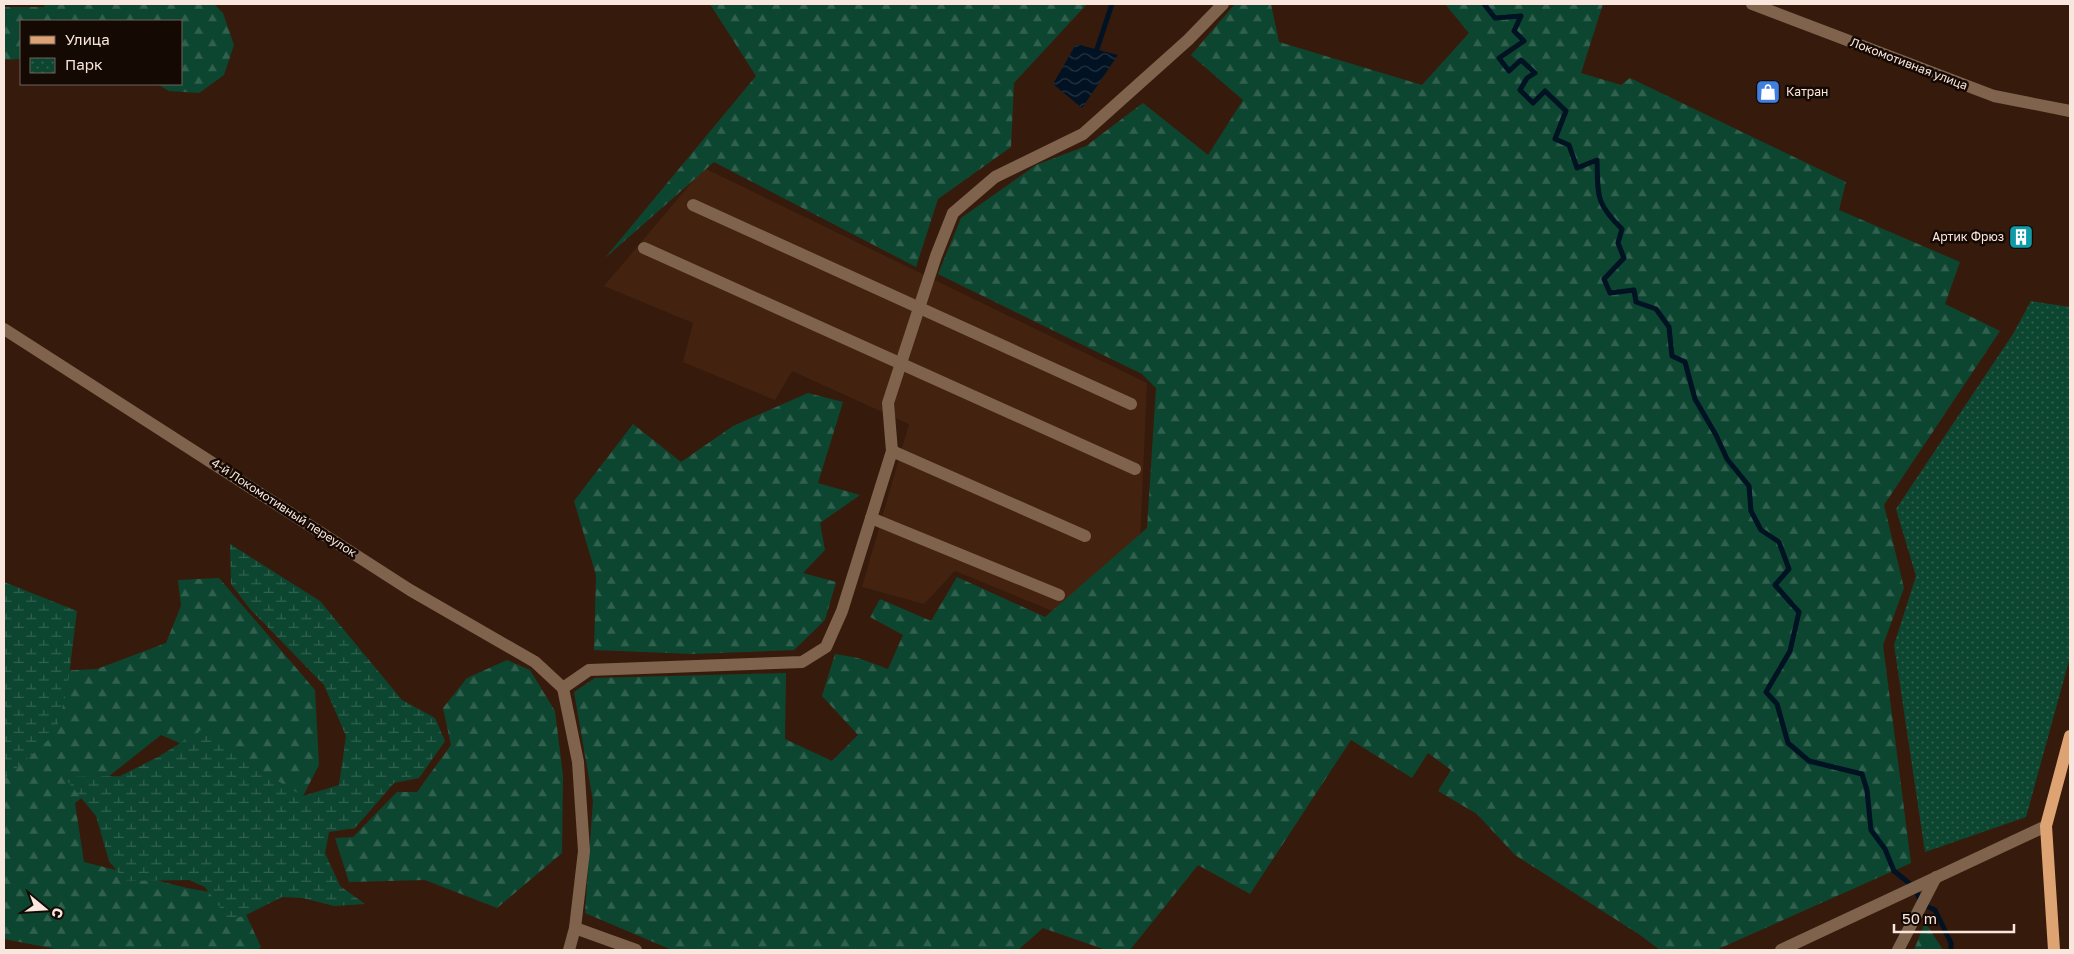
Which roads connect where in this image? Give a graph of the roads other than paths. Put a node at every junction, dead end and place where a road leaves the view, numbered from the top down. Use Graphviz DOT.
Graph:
graph roads {
  1 [pos="1223,4"];
  2 [pos="1752,4"];
  3 [pos="2070,111"];
  4 [pos="693,205"];
  5 [pos="644,248"];
  6 [pos="919,309"];
  7 [pos="4,328"];
  8 [pos="902,363"];
  9 [pos="1131,404"];
  10 [pos="892,451"];
  11 [pos="1135,469"];
  12 [pos="871,518"];
  13 [pos="1085,536"];
  14 [pos="1059,595"];
  15 [pos="563,688"];
  16 [pos="2070,736"];
  17 [pos="2046,826"];
  18 [pos="1936,877"];
  19 [pos="574,928"];
  20 [pos="569,950"];
  21 [pos="636,950"];
  22 [pos="1781,950"];
  23 [pos="1898,950"];
  24 [pos="2054,950"];
  1 -- 6 [label="street"];
  2 -- 3 [label="street, Локомотивная улица"];
  4 -- 6 [label="street"];
  5 -- 8 [label="street"];
  6 -- 8 [label="street"];
  6 -- 9 [label="street"];
  7 -- 15 [label="street, 4-й Локомотивный переулок"];
  8 -- 10 [label="street"];
  8 -- 11 [label="street"];
  10 -- 12 [label="street"];
  10 -- 13 [label="street"];
  12 -- 14 [label="street"];
  12 -- 15 [label="street"];
  15 -- 19 [label="street"];
  16 -- 17 [label="main road"];
  17 -- 18 [label="street"];
  17 -- 24 [label="main road"];
  18 -- 22 [label="street"];
  18 -- 23 [label="street"];
  19 -- 20 [label="street"];
  19 -- 21 [label="street"];
}
